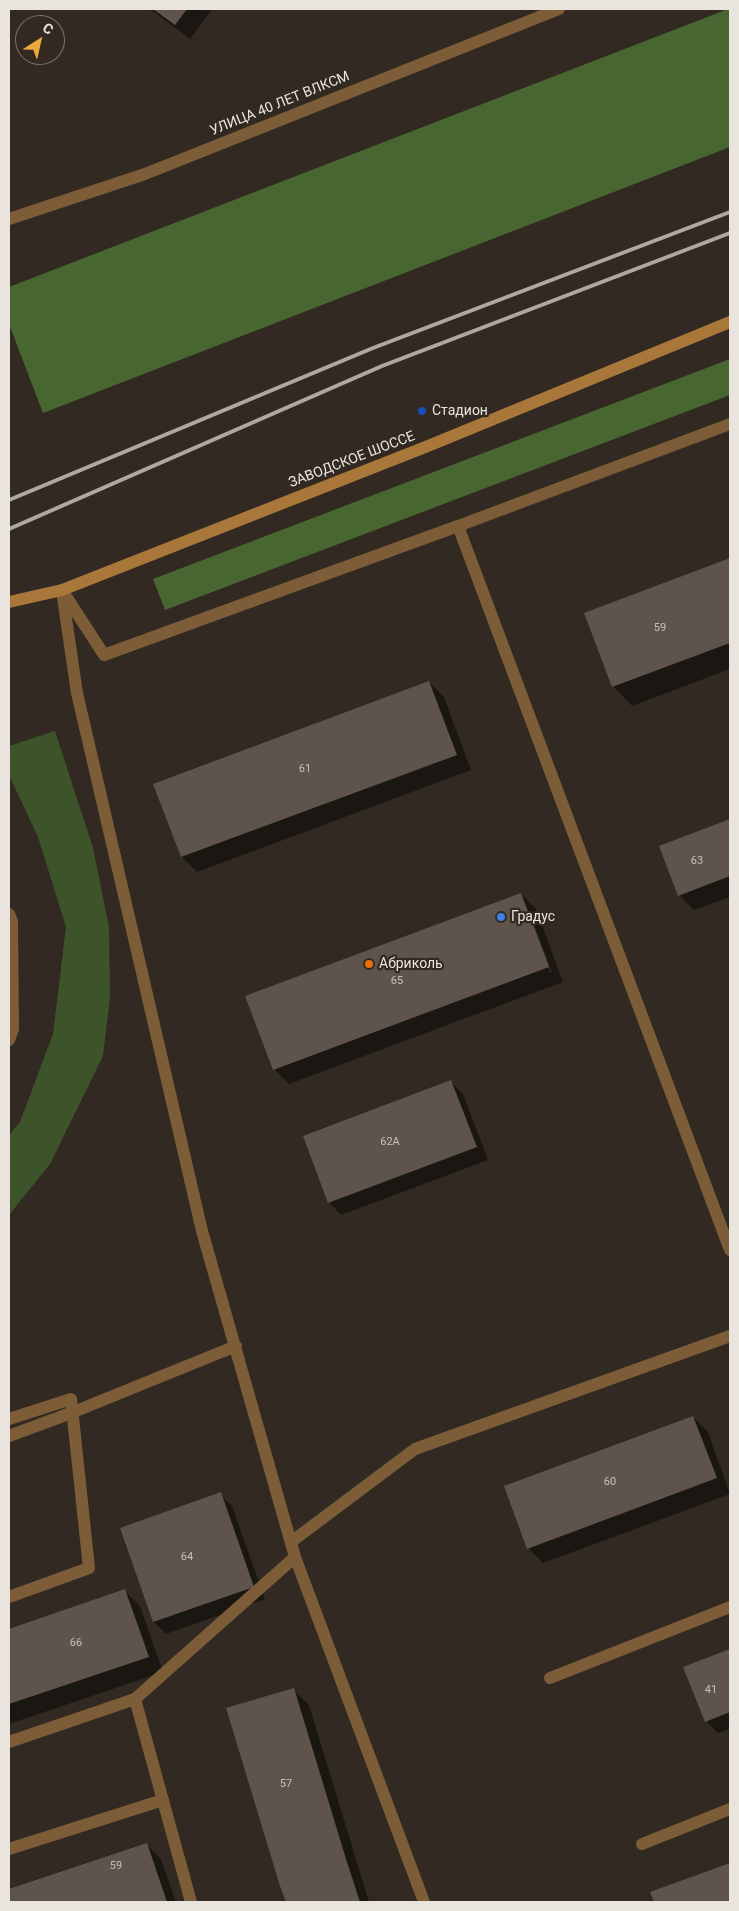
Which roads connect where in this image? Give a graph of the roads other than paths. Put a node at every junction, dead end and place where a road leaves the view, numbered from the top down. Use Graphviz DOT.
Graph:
graph roads {
  1 [pos="558,9"];
  2 [pos="9,219"];
  3 [pos="730,322"];
  4 [pos="730,424"];
  5 [pos="458,526"];
  6 [pos="62,590"];
  7 [pos="9,602"];
  8 [pos="9,914"];
  9 [pos="9,1040"];
  10 [pos="730,1250"];
  11 [pos="730,1336"];
  12 [pos="236,1346"];
  13 [pos="71,1414"];
  14 [pos="9,1419"];
  15 [pos="9,1436"];
  16 [pos="291,1542"];
  17 [pos="295,1556"];
  18 [pos="9,1597"];
  19 [pos="730,1607"];
  20 [pos="550,1678"];
  21 [pos="135,1699"];
  22 [pos="9,1742"];
  23 [pos="163,1800"];
  24 [pos="730,1809"];
  25 [pos="642,1844"];
  26 [pos="9,1849"];
  27 [pos="191,1902"];
  28 [pos="424,1902"];
  1 -- 2 [label="street, УЛИЦА 40 ЛЕТ ВЛКСМ"];
  3 -- 6 [label="main road, ЗАВОДСКОЕ ШОССЕ"];
  4 -- 5 [label="street"];
  5 -- 6 [label="street"];
  5 -- 10 [label="street"];
  6 -- 7 [label="main road, ЗАВОДСКОЕ ШОССЕ"];
  6 -- 12 [label="street"];
  8 -- 9 [label="street"];
  11 -- 16 [label="street"];
  12 -- 13 [label="street"];
  12 -- 16 [label="street"];
  13 -- 14 [label="street"];
  13 -- 15 [label="street"];
  13 -- 18 [label="street"];
  16 -- 17 [label="street"];
  17 -- 21 [label="street"];
  17 -- 28 [label="street"];
  19 -- 20 [label="street"];
  21 -- 22 [label="street"];
  21 -- 23 [label="street"];
  23 -- 26 [label="street"];
  23 -- 27 [label="street"];
  24 -- 25 [label="street"];
}
